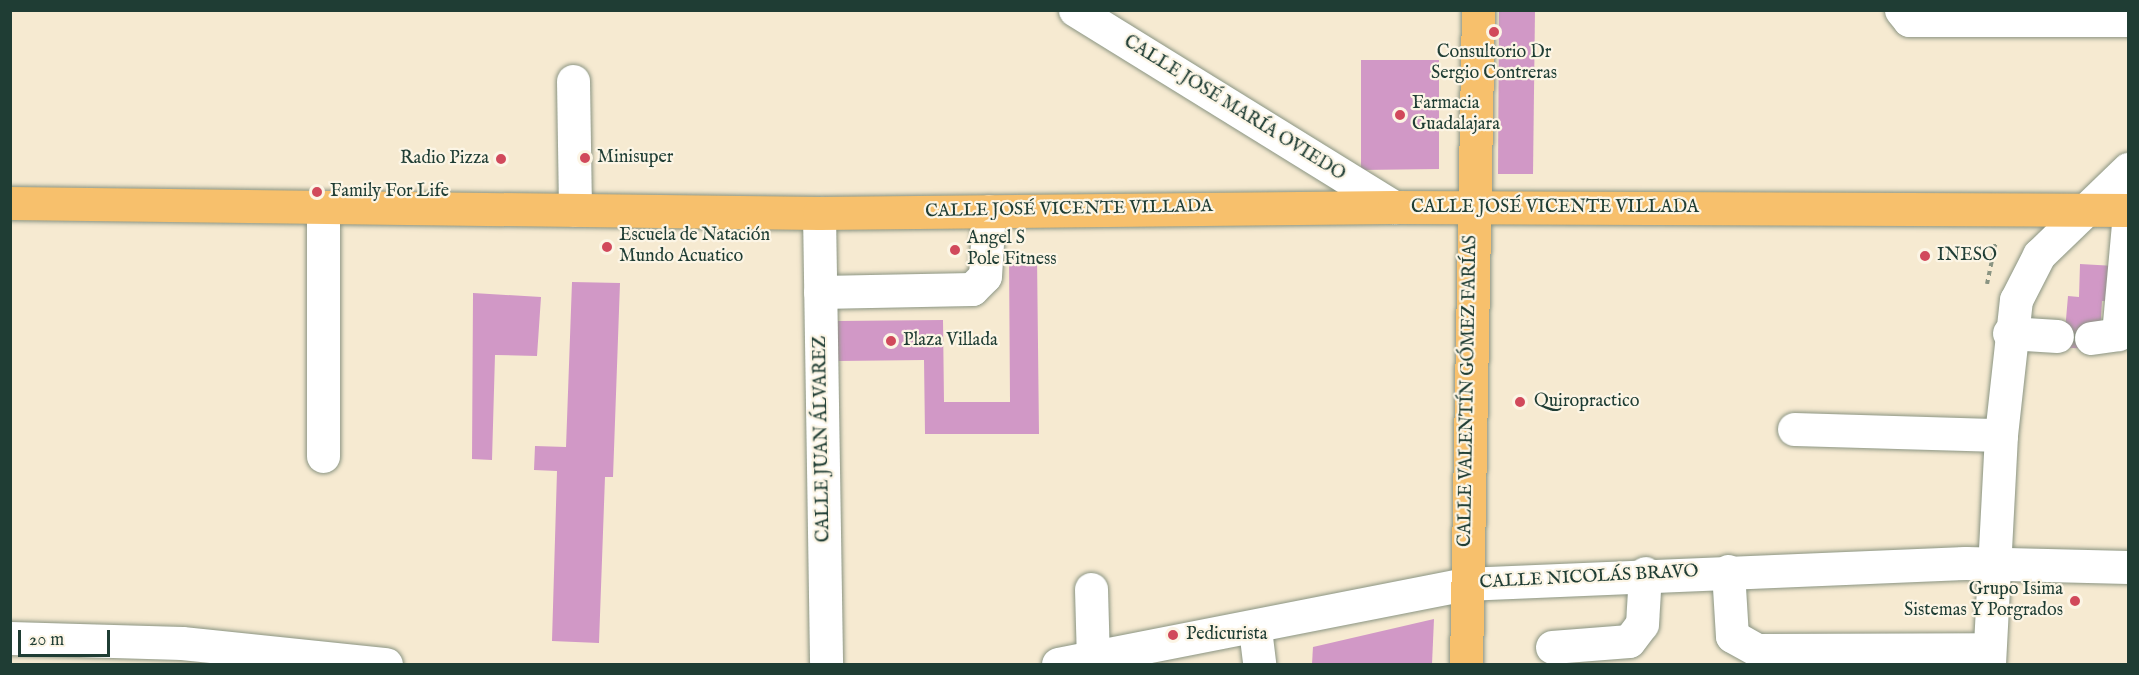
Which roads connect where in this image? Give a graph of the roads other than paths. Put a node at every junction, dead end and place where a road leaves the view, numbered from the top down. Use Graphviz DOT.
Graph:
graph roads {
  1 [pos="1075,10"];
  2 [pos="1478,10"];
  3 [pos="1901,10"];
  4 [pos="1956,16"];
  5 [pos="2128,20"];
  6 [pos="573,81"];
  7 [pos="2128,169"];
  8 [pos="10,203"];
  9 [pos="323,207"];
  10 [pos="1394,207"];
  11 [pos="1474,207"];
  12 [pos="2086,209"];
  13 [pos="575,210"];
  14 [pos="2128,210"];
  15 [pos="989,211"];
  16 [pos="819,213"];
  17 [pos="2128,225"];
  18 [pos="820,292"];
  19 [pos="2009,333"];
  20 [pos="2057,336"];
  21 [pos="2091,338"];
  22 [pos="1794,429"];
  23 [pos="2001,435"];
  24 [pos="323,456"];
  25 [pos="1993,563"];
  26 [pos="2128,567"];
  27 [pos="1728,571"];
  28 [pos="1645,573"];
  29 [pos="1464,584"];
  30 [pos="1091,590"];
  31 [pos="1255,629"];
  32 [pos="10,638"];
  33 [pos="1552,647"];
  34 [pos="83,651"];
  35 [pos="1989,657"];
  36 [pos="1093,660"];
  37 [pos="386,664"];
  38 [pos="826,664"];
  39 [pos="1058,664"];
  40 [pos="1259,664"];
  41 [pos="1466,664"];
  1 -- 10 [label="street, CALLE JOSÉ MARÍA OVIEDO"];
  2 -- 11 [label="main road, CALLE VALENTÍN GÓMEZ FARÍAS"];
  3 -- 4 [label="street"];
  4 -- 5 [label="street"];
  6 -- 13 [label="street"];
  7 -- 12 [label="street"];
  8 -- 9 [label="main road, CALLE JOSÉ VICENTE VILLADA"];
  9 -- 13 [label="main road, CALLE JOSÉ VICENTE VILLADA"];
  9 -- 24 [label="street"];
  10 -- 11 [label="main road, CALLE JOSÉ VICENTE VILLADA"];
  10 -- 15 [label="main road, CALLE JOSÉ VICENTE VILLADA"];
  11 -- 12 [label="main road, CALLE JOSÉ VICENTE VILLADA"];
  11 -- 29 [label="main road, CALLE VALENTÍN GÓMEZ FARÍAS"];
  12 -- 14 [label="main road, CALLE JOSÉ VICENTE VILLADA"];
  12 -- 19 [label="street"];
  13 -- 16 [label="main road, CALLE JOSÉ VICENTE VILLADA"];
  15 -- 16 [label="main road, CALLE JOSÉ VICENTE VILLADA"];
  15 -- 18 [label="street"];
  16 -- 18 [label="street, CALLE JUAN ÁLVAREZ"];
  17 -- 21 [label="street"];
  18 -- 38 [label="street, CALLE JUAN ÁLVAREZ"];
  19 -- 20 [label="street"];
  19 -- 23 [label="street"];
  22 -- 23 [label="street"];
  23 -- 25 [label="street"];
  25 -- 26 [label="street, CALLE NICOLÁS BRAVO"];
  25 -- 27 [label="street, CALLE NICOLÁS BRAVO"];
  25 -- 35 [label="street"];
  27 -- 28 [label="street, CALLE NICOLÁS BRAVO"];
  27 -- 35 [label="street"];
  28 -- 29 [label="street, CALLE NICOLÁS BRAVO"];
  28 -- 33 [label="street"];
  29 -- 31 [label="street, CALLE NICOLÁS BRAVO"];
  29 -- 41 [label="main road, CALLE VALENTÍN GÓMEZ FARÍAS"];
  30 -- 36 [label="street"];
  31 -- 36 [label="street, CALLE NICOLÁS BRAVO"];
  31 -- 40 [label="street"];
  32 -- 34 [label="street"];
  34 -- 37 [label="street"];
  36 -- 39 [label="street, CALLE NICOLÁS BRAVO"];
}
